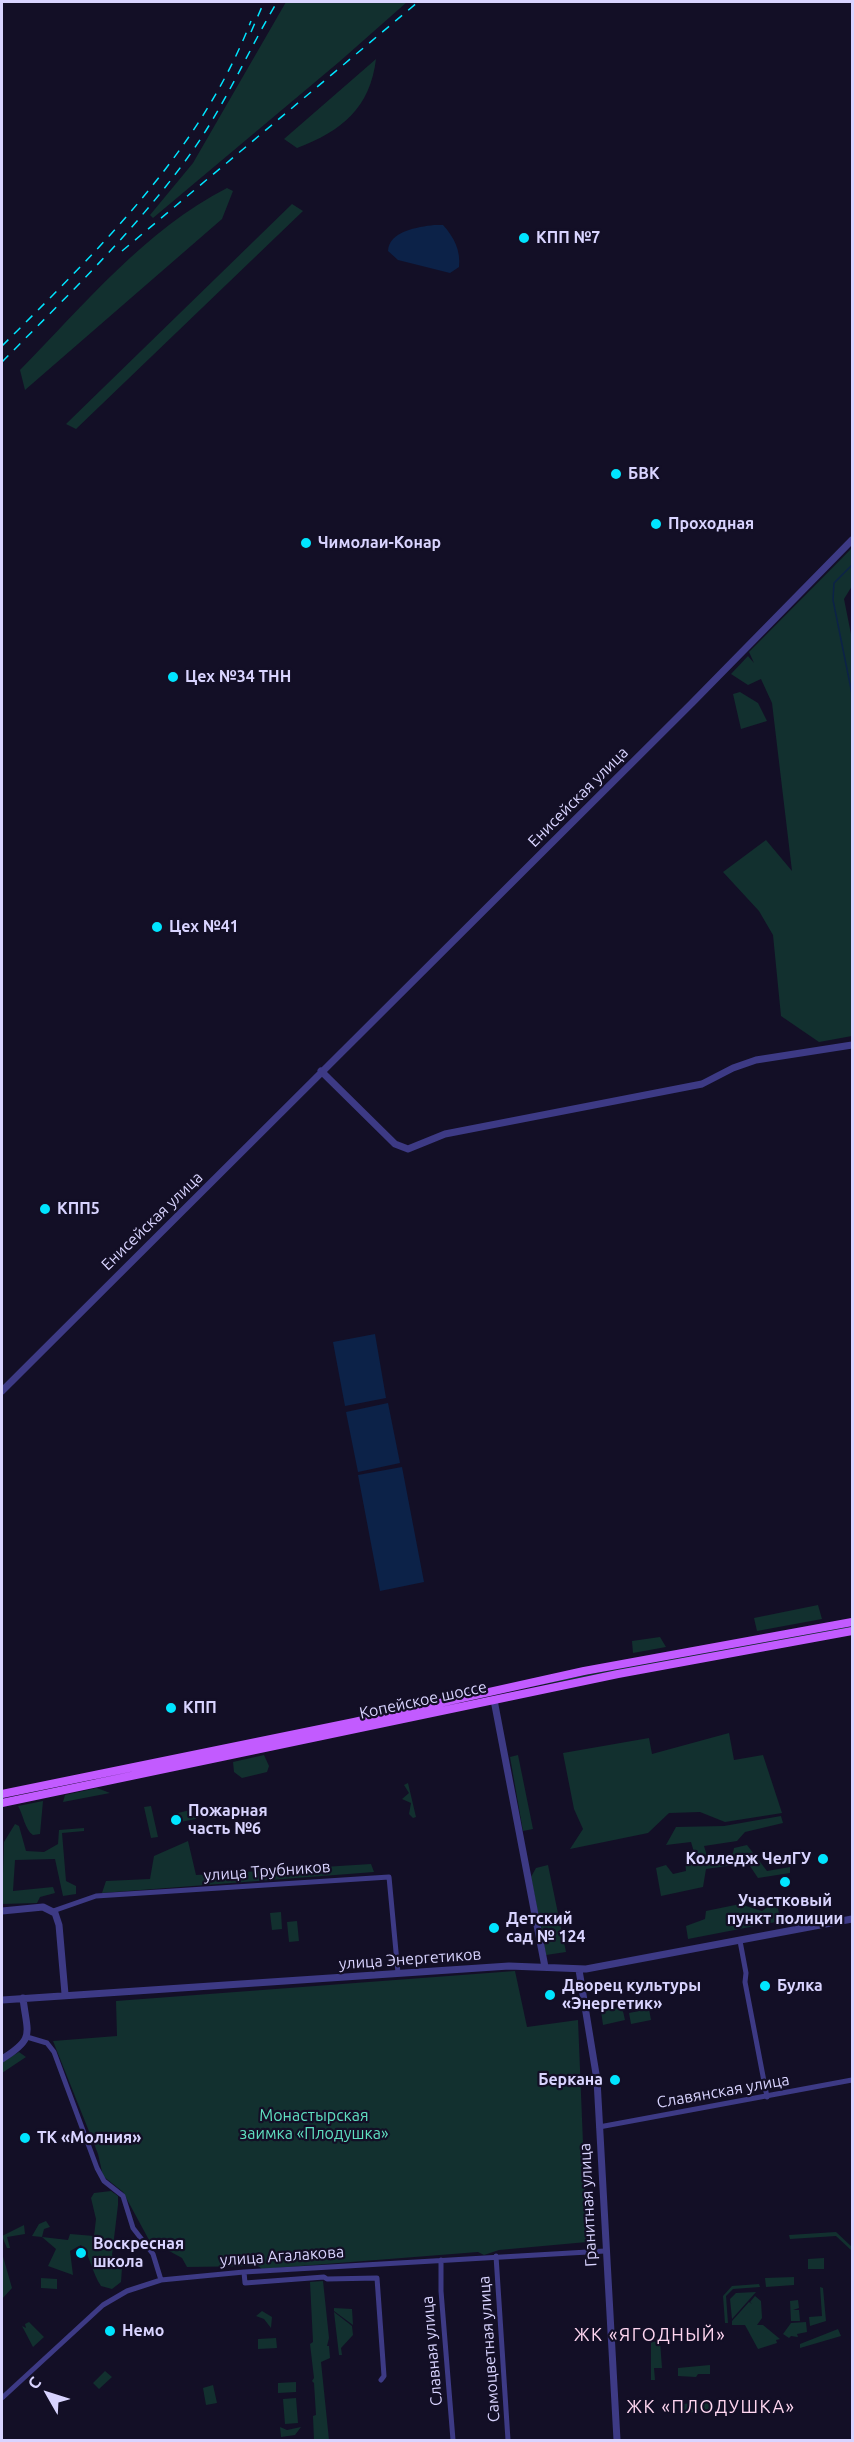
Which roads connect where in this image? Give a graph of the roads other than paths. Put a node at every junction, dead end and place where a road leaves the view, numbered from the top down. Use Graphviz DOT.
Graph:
graph roads {
  1 [pos="852,540"];
  2 [pos="852,1045"];
  3 [pos="321,1071"];
  4 [pos="2,1391"];
  5 [pos="852,1622"];
  6 [pos="852,1631"];
  7 [pos="493,1696"];
  8 [pos="180,1762"];
  9 [pos="2,1794"];
  10 [pos="2,1803"];
  11 [pos="2,1911"];
  12 [pos="53,1911"];
  13 [pos="852,1919"];
  14 [pos="740,1941"];
  15 [pos="545,1967"];
  16 [pos="579,1970"];
  17 [pos="398,1973"];
  18 [pos="65,1994"];
  19 [pos="23,1998"];
  20 [pos="2,2000"];
  21 [pos="27,2037"];
  22 [pos="2,2059"];
  23 [pos="852,2080"];
  24 [pos="767,2097"];
  25 [pos="598,2127"];
  26 [pos="605,2251"];
  27 [pos="496,2256"];
  28 [pos="441,2260"];
  29 [pos="244,2272"];
  30 [pos="161,2280"];
  31 [pos="381,2380"];
  32 [pos="2,2398"];
  33 [pos="453,2440"];
  34 [pos="508,2440"];
  35 [pos="617,2440"];
  1 -- 3 [label="street, Енисейская улица"];
  2 -- 3 [label="street"];
  3 -- 4 [label="street, Енисейская улица"];
  5 -- 7 [label="main road, Копейское шоссе"];
  6 -- 7 [label="main road, Копейское шоссе"];
  7 -- 8 [label="main road, Копейское шоссе"];
  7 -- 15 [label="street"];
  8 -- 9 [label="main road, Копейское шоссе"];
  8 -- 10 [label="main road, Копейское шоссе"];
  11 -- 12 [label="street, улица Трубников"];
  12 -- 17 [label="street, улица Трубников"];
  12 -- 18 [label="street"];
  13 -- 14 [label="street, улица Энергетиков"];
  14 -- 16 [label="street, улица Энергетиков"];
  14 -- 24 [label="street"];
  15 -- 16 [label="street, улица Энергетиков"];
  15 -- 17 [label="street, улица Энергетиков"];
  16 -- 25 [label="street, Гранитная улица"];
  17 -- 18 [label="street, улица Энергетиков"];
  18 -- 19 [label="street, улица Энергетиков"];
  19 -- 20 [label="street, улица Энергетиков"];
  19 -- 21 [label="street"];
  21 -- 22 [label="street"];
  21 -- 30 [label="street"];
  23 -- 24 [label="street, Славянская улица"];
  24 -- 25 [label="street, Славянская улица"];
  25 -- 26 [label="street, Гранитная улица"];
  26 -- 27 [label="street, улица Агалакова"];
  26 -- 35 [label="street, Гранитная улица"];
  27 -- 28 [label="street, улица Агалакова"];
  27 -- 34 [label="street, Самоцветная улица"];
  28 -- 29 [label="street, улица Агалакова"];
  28 -- 33 [label="street, Славная улица"];
  29 -- 30 [label="street, улица Агалакова"];
  29 -- 31 [label="street"];
  30 -- 32 [label="street, улица Агалакова"];
}
